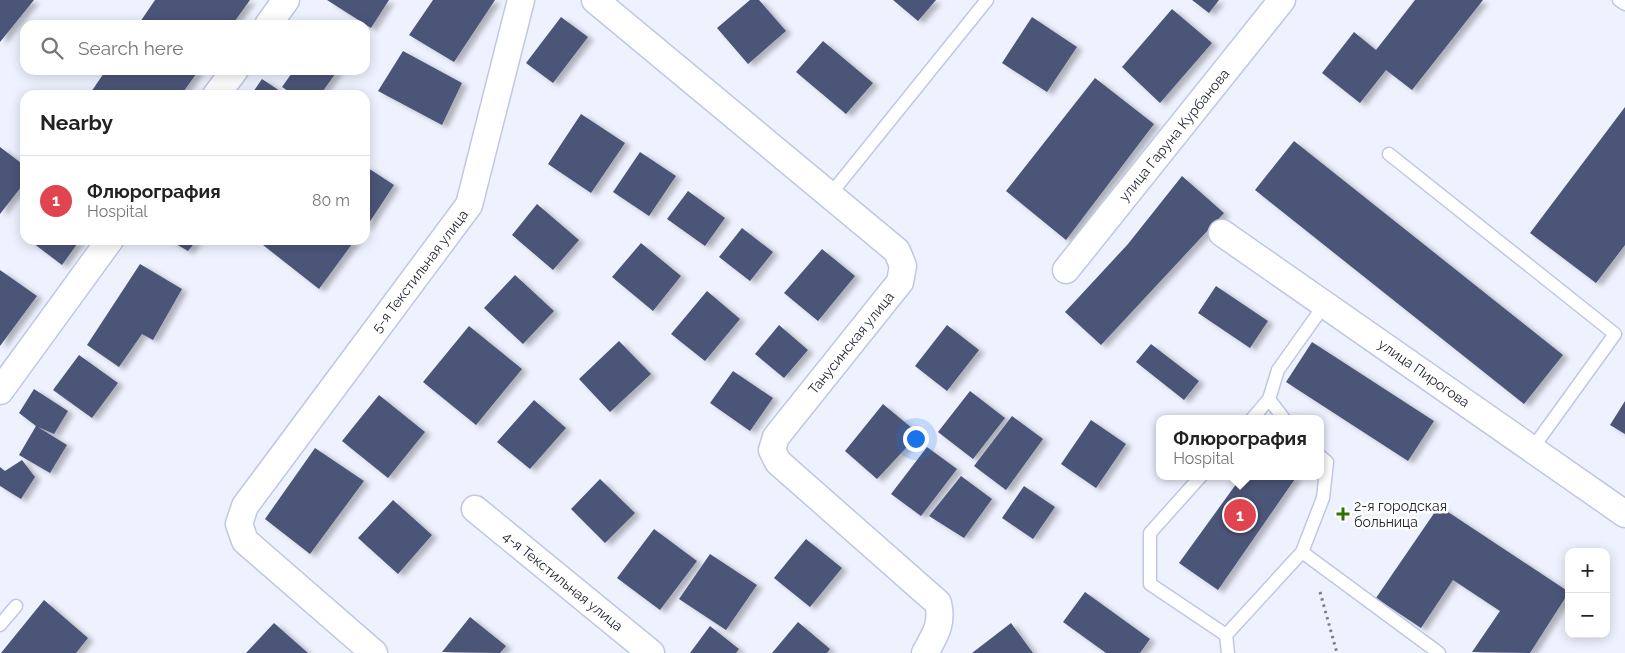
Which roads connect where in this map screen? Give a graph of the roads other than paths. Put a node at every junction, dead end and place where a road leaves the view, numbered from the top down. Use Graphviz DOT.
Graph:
graph roads {
  1 [pos="286,0"];
  2 [pos="522,0"];
  3 [pos="595,0"];
  4 [pos="987,0"];
  5 [pos="1282,0"];
  6 [pos="1619,0"];
  7 [pos="1625,4"];
  8 [pos="272,20"];
  9 [pos="231,75"];
  10 [pos="220,90"];
  11 [pos="1389,154"];
  12 [pos="829,196"];
  13 [pos="1222,233"];
  14 [pos="106,245"];
  15 [pos="1066,270"];
  16 [pos="1325,304"];
  17 [pos="0,391"];
  18 [pos="1269,399"];
  19 [pos="1255,415"];
  20 [pos="1281,415"];
  21 [pos="1532,449"];
  22 [pos="1324,459"];
  23 [pos="1197,480"];
  24 [pos="475,509"];
  25 [pos="1625,514"];
  26 [pos="1307,556"];
  27 [pos="16,606"];
  28 [pos="0,625"];
  29 [pos="1226,635"];
  30 [pos="374,653"];
  31 [pos="651,653"];
  32 [pos="925,653"];
  33 [pos="1228,653"];
  34 [pos="1440,653"];
  1 -- 8 [label="street"];
  2 -- 30 [label="street, 5-я Текстильная улица"];
  3 -- 12 [label="street, Танусинская улица"];
  4 -- 12 [label="lane"];
  5 -- 15 [label="street, улица Гаруна Курбанова"];
  6 -- 7 [label="lane"];
  9 -- 10 [label="street"];
  11 -- 21 [label="lane"];
  12 -- 32 [label="street, Танусинская улица"];
  13 -- 16 [label="street, улица Пирогова"];
  14 -- 17 [label="street"];
  16 -- 18 [label="lane"];
  16 -- 21 [label="street, улица Пирогова"];
  18 -- 19 [label="lane"];
  18 -- 20 [label="lane"];
  21 -- 25 [label="street, улица Пирогова"];
  22 -- 26 [label="lane"];
  23 -- 29 [label="lane"];
  24 -- 31 [label="street, 4-я Текстильная улица"];
  26 -- 29 [label="lane"];
  26 -- 34 [label="lane"];
  27 -- 28 [label="lane"];
  29 -- 33 [label="lane"];
}
